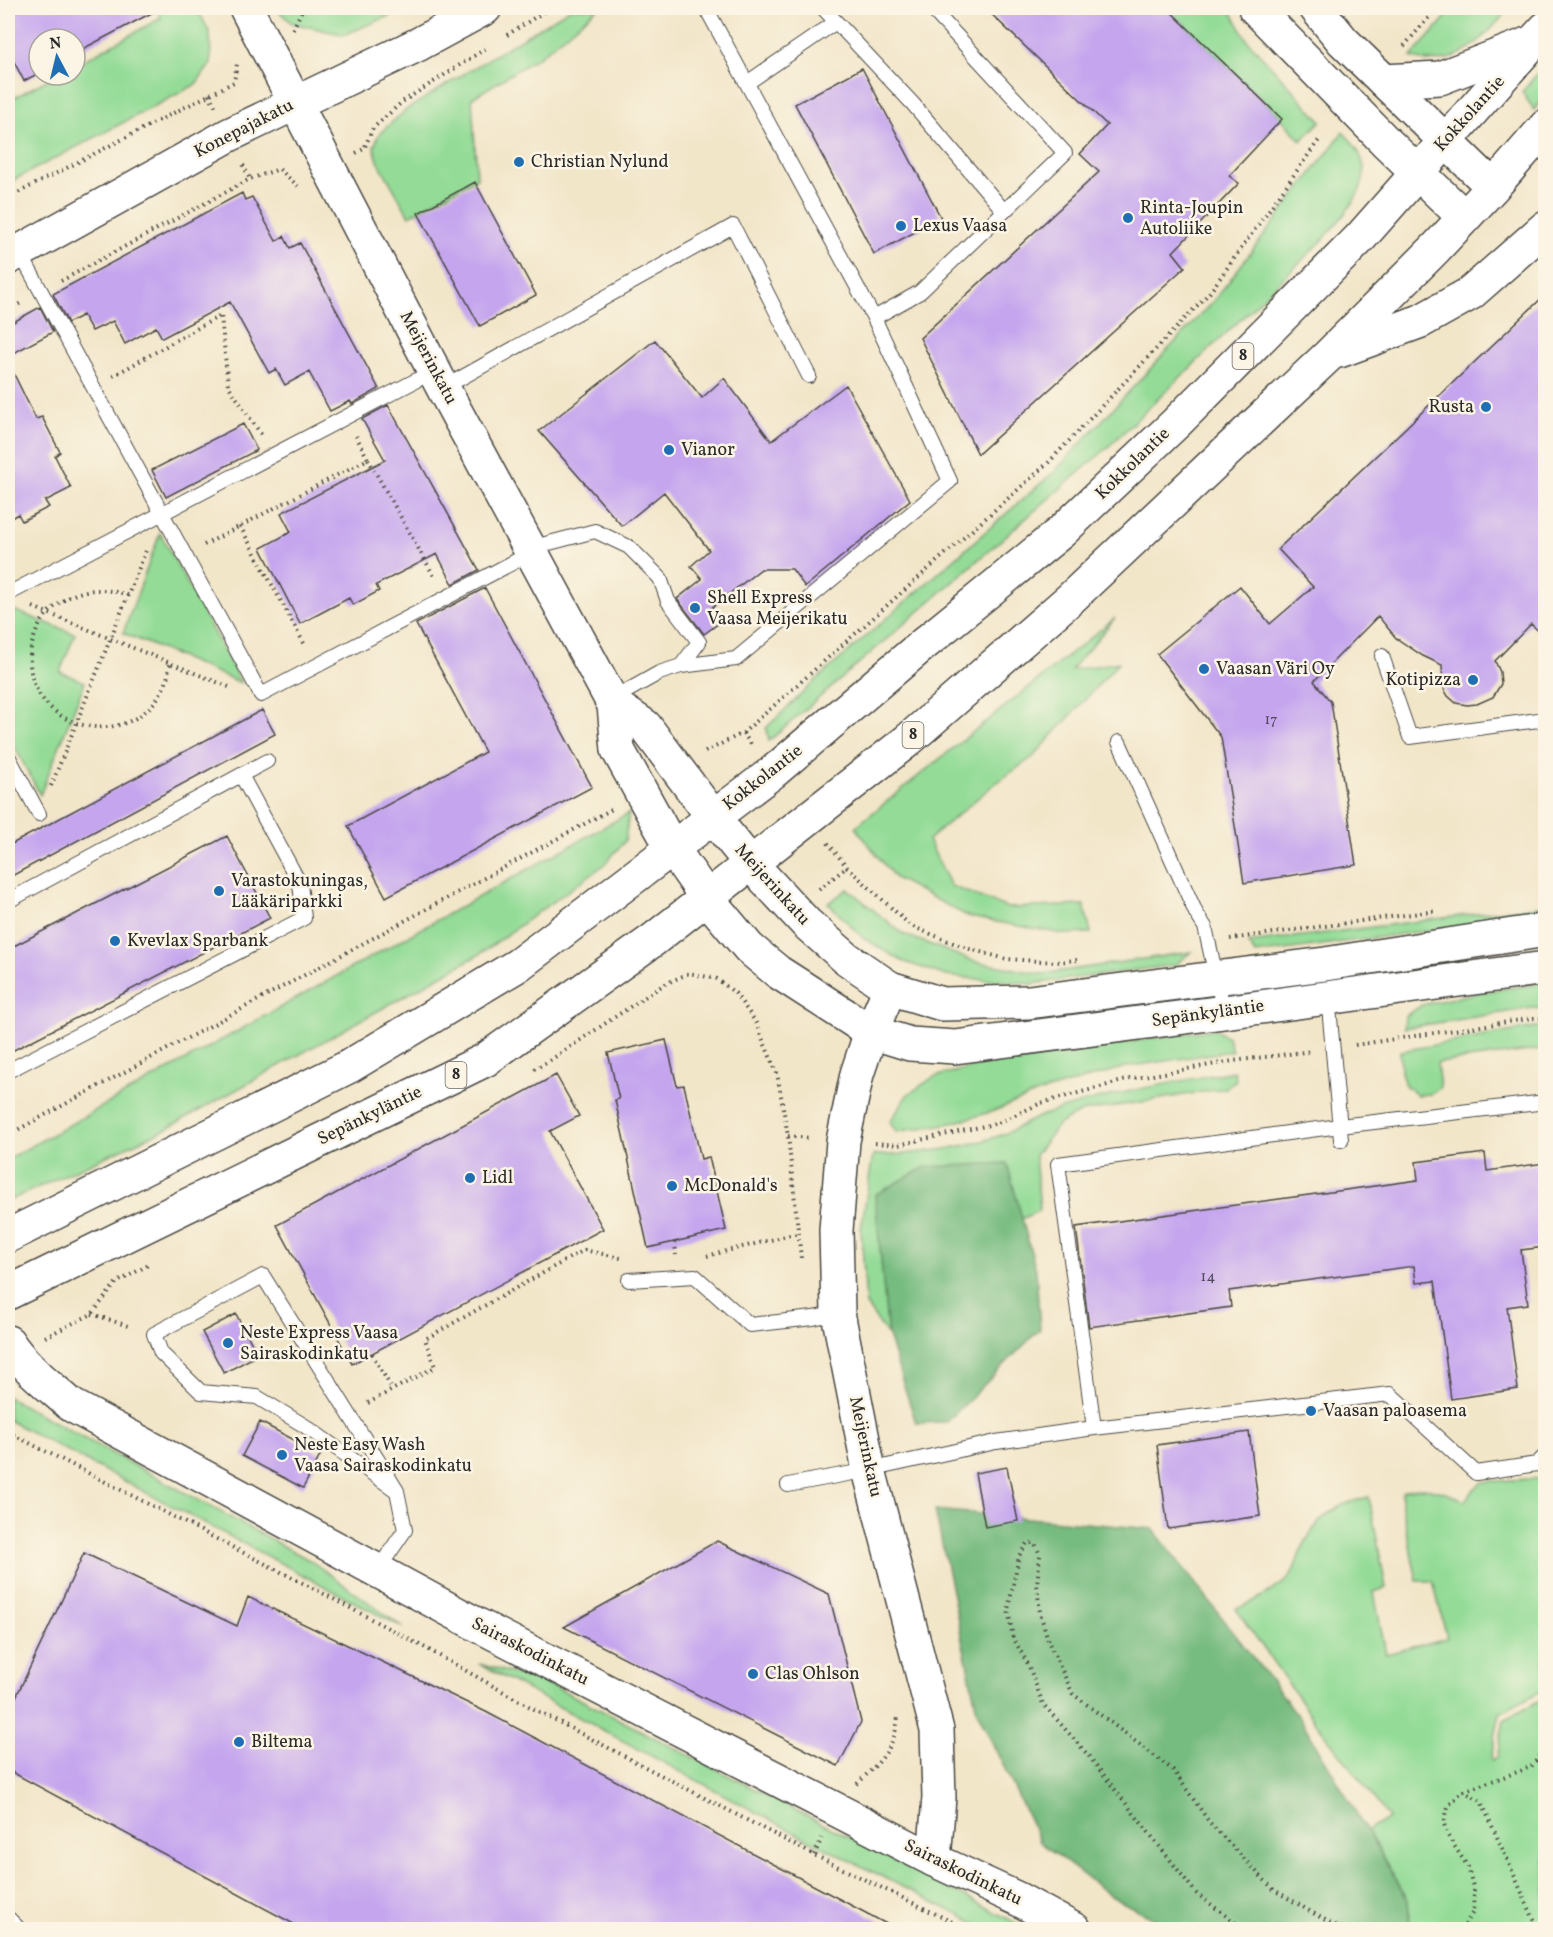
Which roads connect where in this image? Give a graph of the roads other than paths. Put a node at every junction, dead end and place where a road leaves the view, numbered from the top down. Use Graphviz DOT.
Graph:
graph roads {
  1 [pos="246,8"];
  2 [pos="485,8"];
  3 [pos="706,8"];
  4 [pos="823,8"];
  5 [pos="932,8"];
  6 [pos="1255,8"];
  7 [pos="1316,8"];
  8 [pos="836,22"];
  9 [pos="1539,35"];
  10 [pos="1384,81"];
  11 [pos="747,82"];
  12 [pos="296,103"];
  13 [pos="1545,126"];
  14 [pos="1447,141"];
  15 [pos="1418,173"];
  16 [pos="1493,187"];
  17 [pos="1004,211"];
  18 [pos="1464,217"];
  19 [pos="1545,227"];
  20 [pos="13,255"];
  21 [pos="874,318"];
  22 [pos="1329,355"];
  23 [pos="809,376"];
  24 [pos="438,380"];
  25 [pos="162,512"];
  26 [pos="531,550"];
  27 [pos="8,594"];
  28 [pos="1382,656"];
  29 [pos="681,666"];
  30 [pos="613,702"];
  31 [pos="1545,719"];
  32 [pos="1119,742"];
  33 [pos="8,756"];
  34 [pos="267,761"];
  35 [pos="241,775"];
  36 [pos="39,814"];
  37 [pos="713,817"];
  38 [pos="672,848"];
  39 [pos="751,864"];
  40 [pos="707,898"];
  41 [pos="8,901"];
  42 [pos="1545,930"];
  43 [pos="1545,968"];
  44 [pos="1215,978"];
  45 [pos="1326,981"];
  46 [pos="890,987"];
  47 [pos="1224,1012"];
  48 [pos="871,1032"];
  49 [pos="8,1071"];
  50 [pos="1545,1102"];
  51 [pos="1340,1133"];
  52 [pos="8,1236"];
  53 [pos="629,1280"];
  54 [pos="8,1293"];
  55 [pos="838,1313"];
  56 [pos="8,1342"];
  57 [pos="1094,1428"];
  58 [pos="1545,1455"];
  59 [pos="869,1470"];
  60 [pos="788,1485"];
  61 [pos="397,1491"];
  62 [pos="377,1571"];
  63 [pos="934,1860"];
  64 [pos="8,1918"];
  65 [pos="20,1929"];
  66 [pos="1075,1929"];
  1 -- 12 [label="main road, Meijerinkatu"];
  2 -- 12 [label="main road, Konepajakatu"];
  3 -- 11 [label="lane"];
  4 -- 8 [label="lane"];
  5 -- 17 [label="lane"];
  6 -- 15 [label="main road"];
  7 -- 10 [label="main road"];
  8 -- 11 [label="lane"];
  8 -- 17 [label="lane"];
  9 -- 10 [label="main road, 8"];
  9 -- 14 [label="main road, Kokkolantie / 8"];
  10 -- 14 [label="main road"];
  11 -- 21 [label="lane"];
  12 -- 20 [label="main road, Konepajakatu"];
  12 -- 24 [label="main road, Meijerinkatu"];
  13 -- 16 [label="main road, 8"];
  14 -- 15 [label="main road, Kokkolantie / 8"];
  14 -- 16 [label="main road"];
  15 -- 18 [label="main road"];
  15 -- 37 [label="main road, Kokkolantie / 8"];
  16 -- 18 [label="main road, 8"];
  17 -- 21 [label="lane"];
  18 -- 22 [label="main road, 8"];
  19 -- 22 [label="main road"];
  20 -- 25 [label="lane"];
  21 -- 29 [label="lane"];
  22 -- 39 [label="main road, 8"];
  23 -- 24 [label="lane"];
  24 -- 25 [label="lane"];
  24 -- 26 [label="main road, Meijerinkatu"];
  25 -- 26 [label="lane"];
  25 -- 27 [label="lane"];
  26 -- 29 [label="lane"];
  26 -- 30 [label="main road, Meijerinkatu"];
  28 -- 31 [label="lane"];
  29 -- 30 [label="lane"];
  30 -- 37 [label="main road, Meijerinkatu"];
  30 -- 38 [label="main road, Meijerinkatu"];
  32 -- 44 [label="lane"];
  33 -- 36 [label="lane"];
  34 -- 35 [label="lane"];
  35 -- 41 [label="lane"];
  35 -- 49 [label="lane"];
  37 -- 38 [label="main road, Kokkolantie / 8"];
  37 -- 39 [label="main road, Meijerinkatu"];
  38 -- 40 [label="main road, Meijerinkatu"];
  38 -- 52 [label="main road, 8"];
  39 -- 40 [label="main road, 8"];
  39 -- 46 [label="main road, Meijerinkatu"];
  40 -- 48 [label="main road, Meijerinkatu"];
  40 -- 54 [label="main road, Sepänkyläntie / 8"];
  42 -- 45 [label="main road, Sepänkyläntie"];
  43 -- 45 [label="main road, Sepänkyläntie"];
  44 -- 45 [label="main road, Sepänkyläntie"];
  44 -- 46 [label="main road, Sepänkyläntie"];
  44 -- 47 [label="lane"];
  45 -- 47 [label="main road, Sepänkyläntie"];
  45 -- 51 [label="lane"];
  46 -- 48 [label="main road, Meijerinkatu"];
  47 -- 48 [label="main road, Sepänkyläntie"];
  48 -- 55 [label="main road, Meijerinkatu"];
  50 -- 51 [label="lane"];
  51 -- 57 [label="lane"];
  53 -- 55 [label="lane"];
  55 -- 59 [label="main road, Meijerinkatu"];
  56 -- 62 [label="main road, Sairaskodinkatu"];
  57 -- 58 [label="lane"];
  57 -- 59 [label="lane"];
  59 -- 60 [label="lane"];
  59 -- 63 [label="main road, Meijerinkatu"];
  61 -- 61 [label="lane"];
  61 -- 62 [label="lane"];
  62 -- 63 [label="main road, Sairaskodinkatu"];
  63 -- 66 [label="main road, Sairaskodinkatu"];
  64 -- 65 [label="lane"];
}
